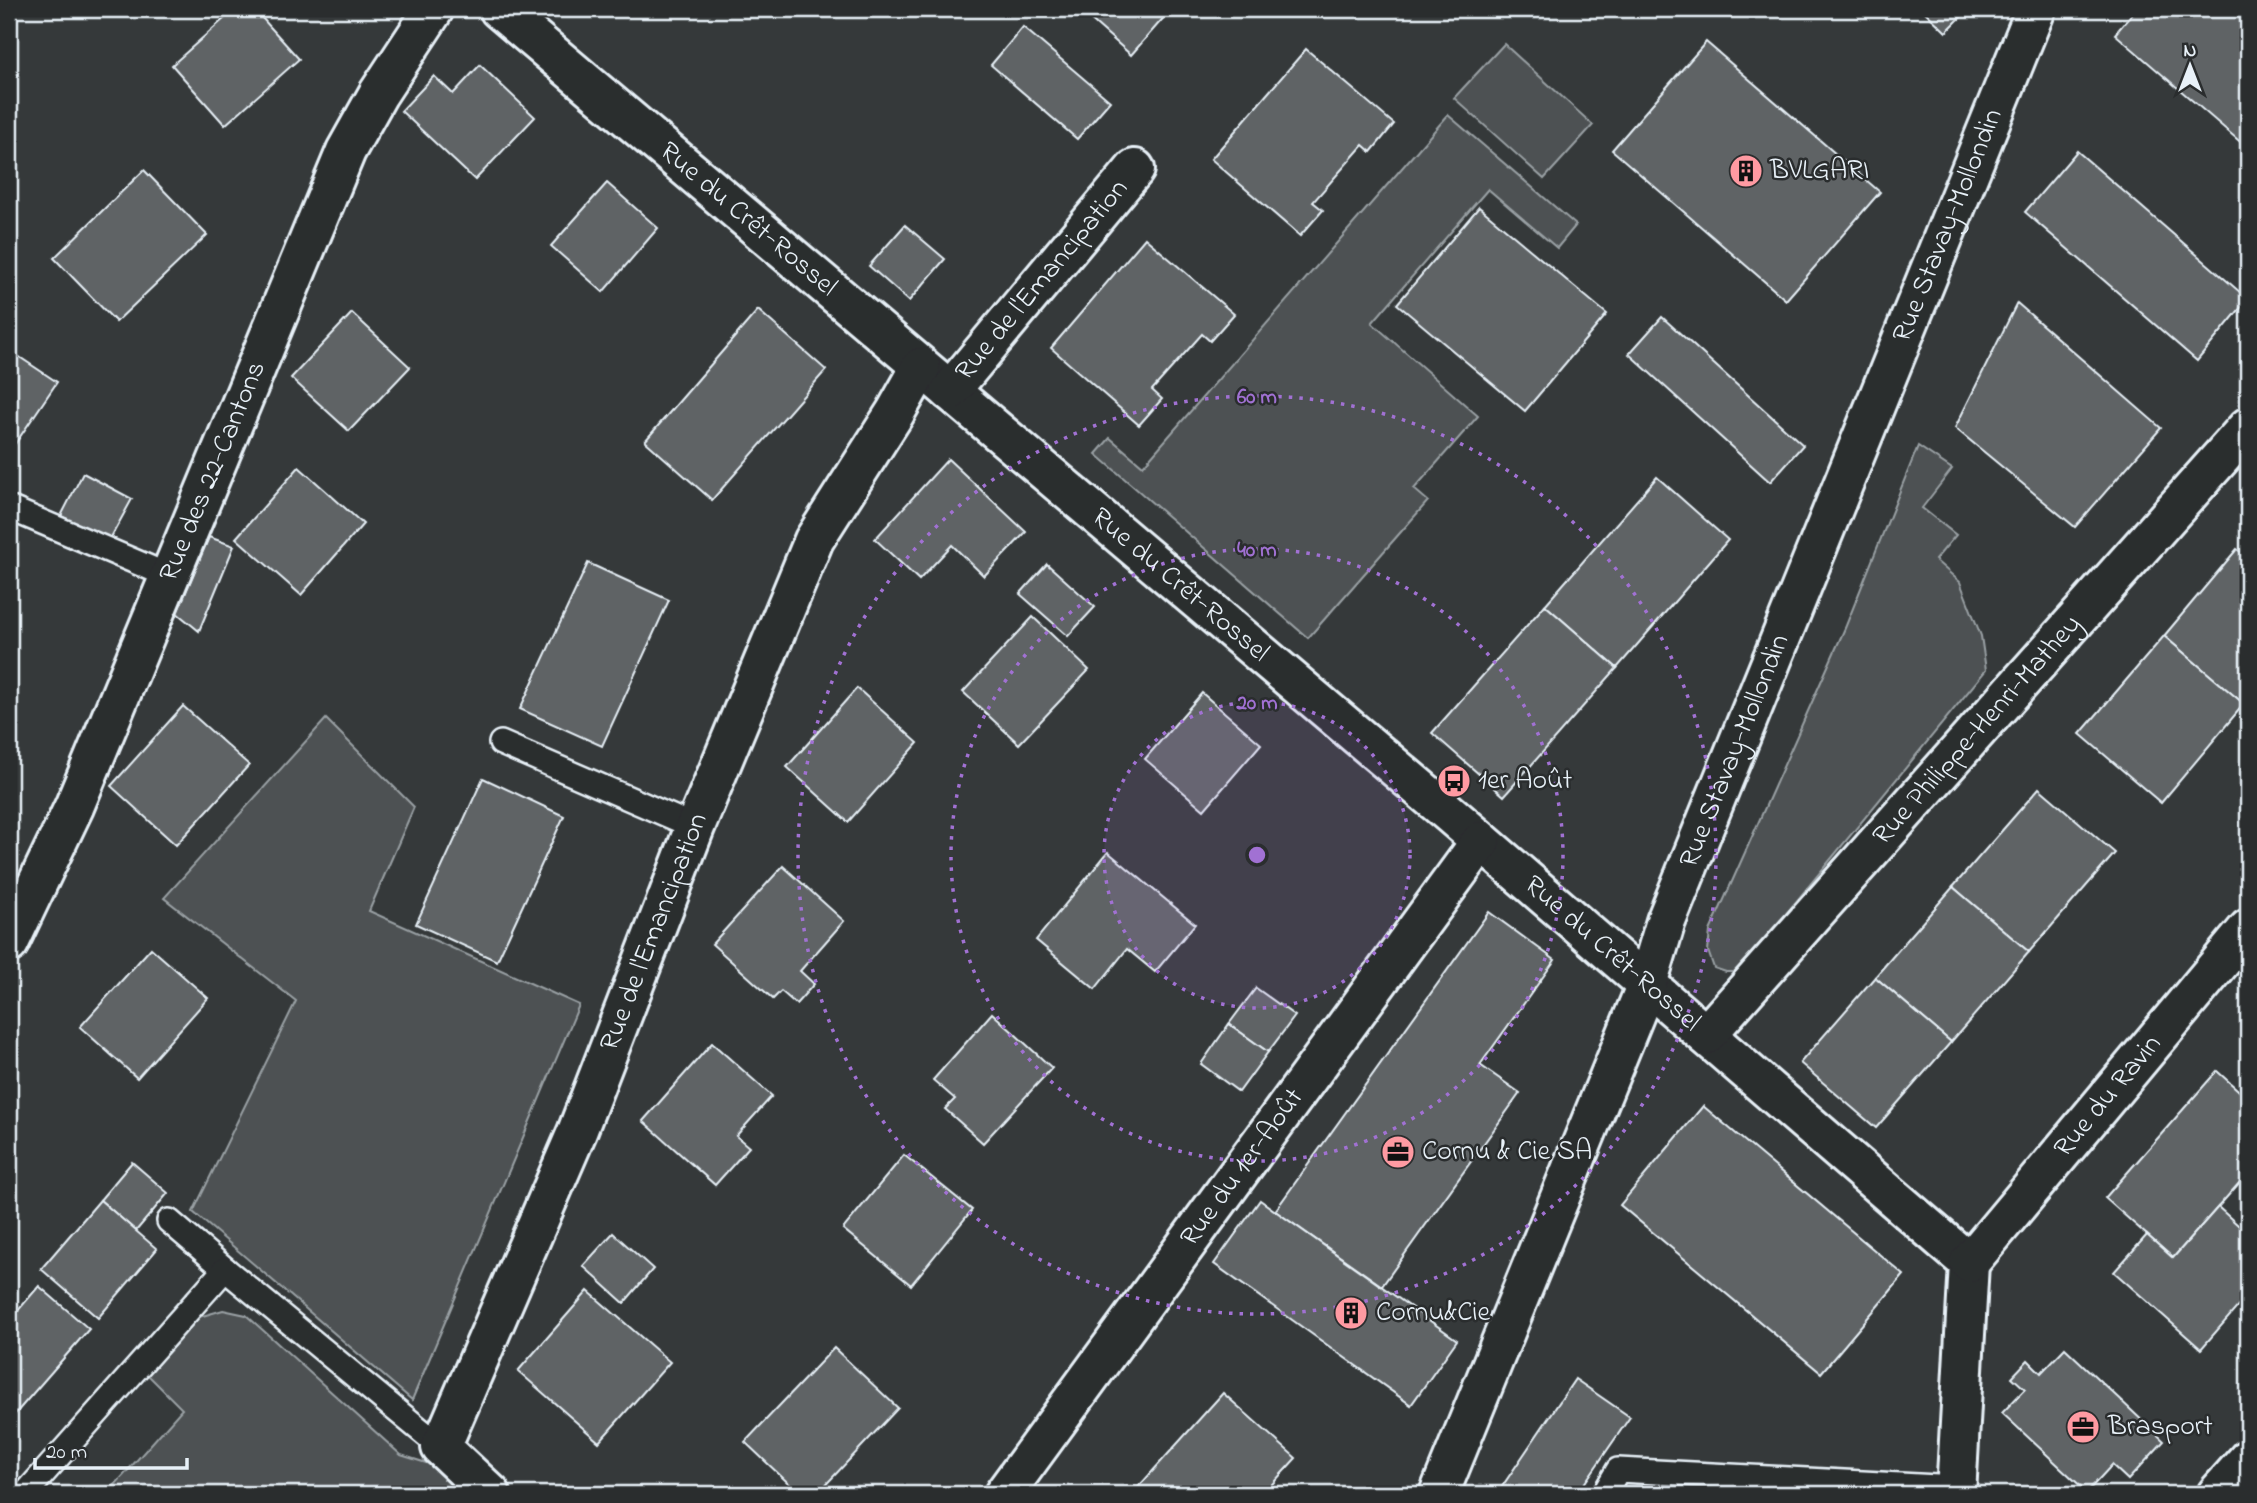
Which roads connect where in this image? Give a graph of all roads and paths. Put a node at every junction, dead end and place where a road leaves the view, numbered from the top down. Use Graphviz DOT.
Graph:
graph roads {
  1 [pos="434,9"];
  2 [pos="499,9"];
  3 [pos="2036,9"];
  4 [pos="1135,169"];
  5 [pos="921,367"];
  6 [pos="950,391"];
  7 [pos="2248,427"];
  8 [pos="9,508"];
  9 [pos="169,576"];
  10 [pos="501,743"];
  11 [pos="695,827"];
  12 [pos="1481,841"];
  13 [pos="2248,929"];
  14 [pos="9,943"];
  15 [pos="1647,984"];
  16 [pos="1706,1035"];
  17 [pos="169,1221"];
  18 [pos="1969,1264"];
  19 [pos="225,1269"];
  20 [pos="441,1447"];
  21 [pos="2248,1459"];
  22 [pos="1956,1491"];
  23 [pos="1443,1493"];
  24 [pos="25,1494"];
  25 [pos="491,1494"];
  26 [pos="1004,1494"];
  27 [pos="1604,1494"];
  28 [pos="2217,1494"];
  1 -- 9 [label="street, Rue des 22-Cantons"];
  2 -- 5 [label="street, Rue du Crêt-Rossel"];
  3 -- 15 [label="street, Rue Stavay-Mollondin"];
  4 -- 6 [label="street, Rue de l'Emancipation"];
  5 -- 6 [label="street, Rue du Crêt-Rossel"];
  5 -- 11 [label="street, Rue de l'Emancipation"];
  6 -- 12 [label="street, Rue du Crêt-Rossel"];
  7 -- 16 [label="street, Rue Philippe-Henri-Mathey"];
  8 -- 9 [label="lane"];
  9 -- 14 [label="street, Rue des 22-Cantons"];
  10 -- 11 [label="lane"];
  11 -- 20 [label="street, Rue de l'Emancipation"];
  12 -- 15 [label="street, Rue du Crêt-Rossel"];
  12 -- 26 [label="street, Rue du 1er-Août"];
  13 -- 18 [label="street, Rue du Ravin"];
  15 -- 16 [label="street, Rue du Crêt-Rossel"];
  15 -- 23 [label="street, Rue Stavay-Mollondin"];
  16 -- 18 [label="street, Rue du Crêt-Rossel"];
  17 -- 19 [label="lane"];
  18 -- 22 [label="street"];
  19 -- 20 [label="lane"];
  19 -- 24 [label="lane"];
  20 -- 25 [label="street"];
  21 -- 28 [label="street"];
  22 -- 27 [label="lane"];
}
